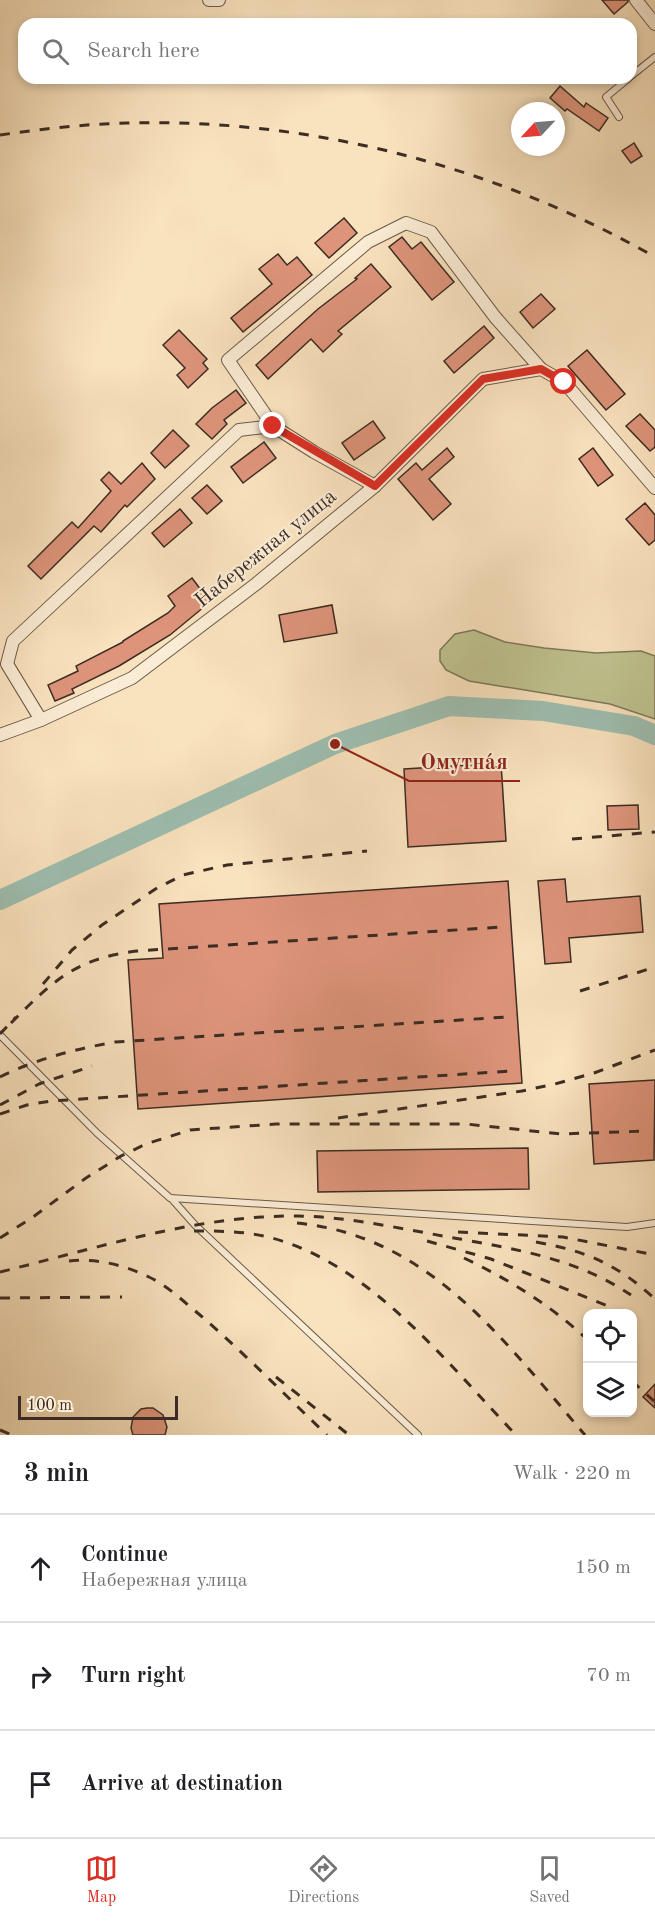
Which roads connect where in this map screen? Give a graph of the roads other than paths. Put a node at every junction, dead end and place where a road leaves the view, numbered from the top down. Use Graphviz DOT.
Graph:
graph roads {
  1 [pos="209,0"];
  2 [pos="219,0"];
  3 [pos="636,0"];
  4 [pos="655,24"];
  5 [pos="655,57"];
  6 [pos="637,71"];
  7 [pos="622,84"];
  8 [pos="619,117"];
  9 [pos="541,369"];
  10 [pos="273,426"];
  11 [pos="375,486"];
  12 [pos="655,488"];
  13 [pos="41,720"];
  14 [pos="0,735"];
  15 [pos="0,1035"];
  16 [pos="170,1198"];
  17 [pos="655,1223"];
  18 [pos="418,1435"];
  1 -- 2 [label="street"];
  3 -- 4 [label="street"];
  5 -- 6 [label="lane"];
  7 -- 8 [label="lane"];
  9 -- 10 [label="street"];
  9 -- 11 [label="street, Набережная улица"];
  9 -- 12 [label="street"];
  10 -- 11 [label="street"];
  10 -- 13 [label="street"];
  11 -- 13 [label="street, Набережная улица"];
  13 -- 14 [label="street, Набережная улица"];
  15 -- 16 [label="lane"];
  16 -- 17 [label="lane"];
  16 -- 18 [label="lane"];
}
